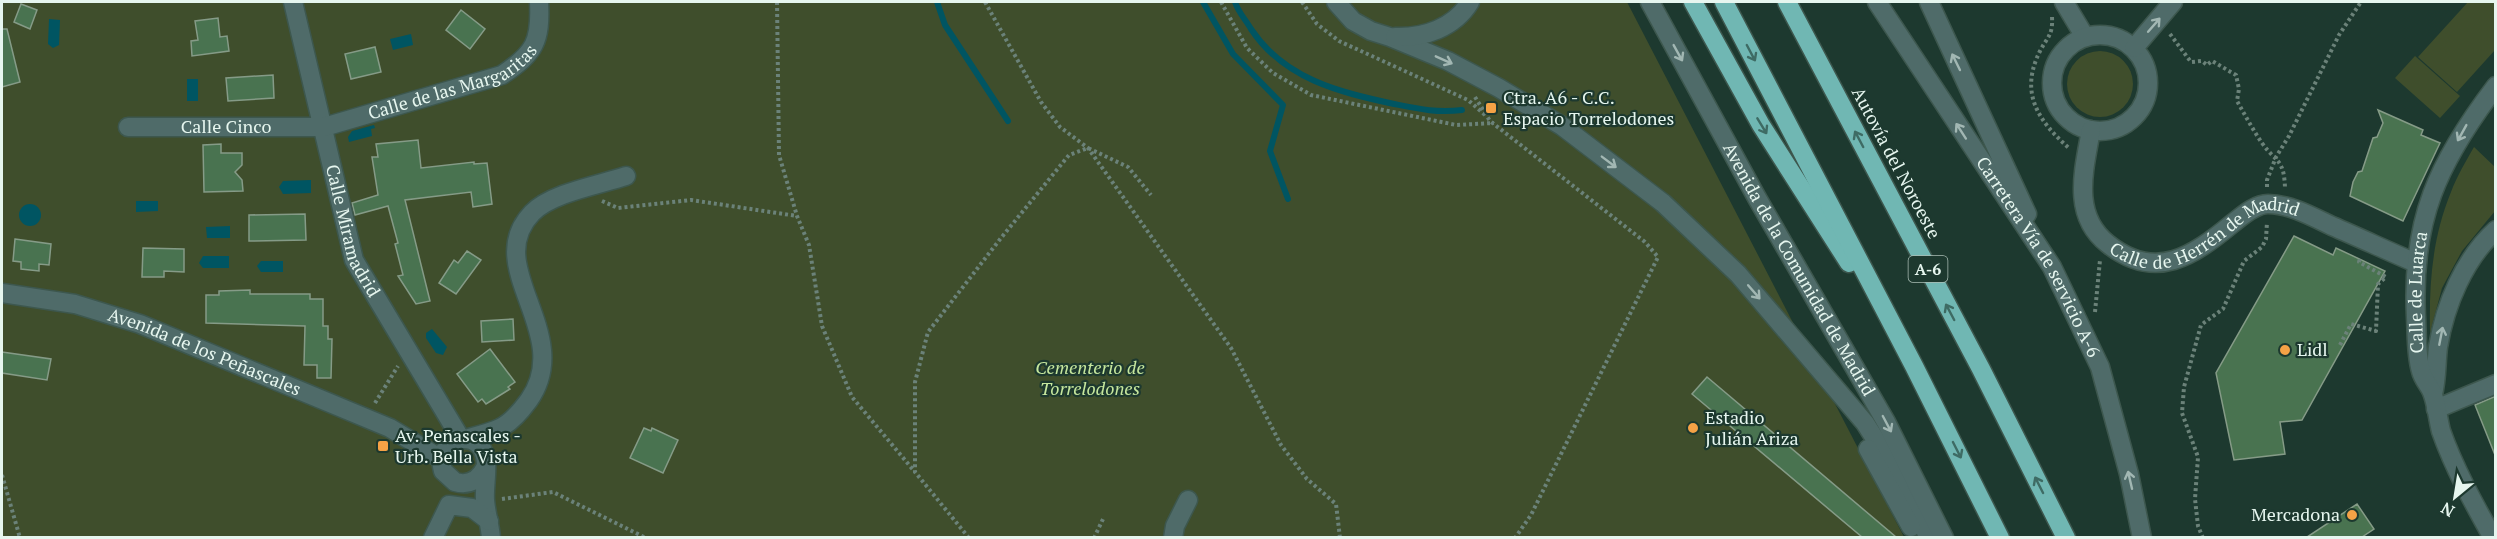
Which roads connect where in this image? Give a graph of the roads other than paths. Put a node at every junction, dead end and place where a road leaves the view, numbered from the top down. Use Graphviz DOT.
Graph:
graph roads {
  1 [pos="293,2"];
  2 [pos="539,2"];
  3 [pos="1336,2"];
  4 [pos="1470,2"];
  5 [pos="1650,2"];
  6 [pos="1693,2"];
  7 [pos="1724,2"];
  8 [pos="1787,2"];
  9 [pos="1877,2"];
  10 [pos="1929,2"];
  11 [pos="2173,2"];
  12 [pos="2058,6"];
  13 [pos="1390,37"];
  14 [pos="2085,37"];
  15 [pos="2134,48"];
  16 [pos="2496,86"];
  17 [pos="128,127"];
  18 [pos="324,127"];
  19 [pos="2091,130"];
  20 [pos="626,176"];
  21 [pos="2496,230"];
  22 [pos="2416,263"];
  23 [pos="2052,267"];
  24 [pos="2,293"];
  25 [pos="1914,366"];
  26 [pos="1821,370"];
  27 [pos="2496,384"];
  28 [pos="2435,401"];
  29 [pos="500,428"];
  30 [pos="399,432"];
  31 [pos="458,440"];
  32 [pos="441,459"];
  33 [pos="484,460"];
  34 [pos="462,484"];
  35 [pos="1188,500"];
  36 [pos="485,501"];
  37 [pos="449,505"];
  38 [pos="490,529"];
  39 [pos="433,537"];
  40 [pos="1173,537"];
  41 [pos="1916,537"];
  42 [pos="1929,537"];
  43 [pos="1944,537"];
  44 [pos="2000,537"];
  45 [pos="2066,537"];
  46 [pos="2142,537"];
  47 [pos="2493,537"];
  1 -- 18 [label="street, Calle Miramadrid"];
  2 -- 18 [label="street, Calle de las Margaritas"];
  3 -- 13 [label="street"];
  4 -- 13 [label="street"];
  5 -- 43 [label="street, Avenida de la Comunidad de Madrid, one-way"];
  6 -- 25 [label="highway, one-way"];
  7 -- 25 [label="highway, one-way"];
  45 -- 8 [label="highway, Autovía del Noroeste / A-6, one-way"];
  23 -- 9 [label="street, Carretera Vía de servicio A-6, one-way"];
  23 -- 10 [label="street, one-way"];
  15 -- 11 [label="street, one-way"];
  12 -- 14 [label="street"];
  13 -- 26 [label="street, one-way"];
  14 -- 15 [label="street"];
  14 -- 19 [label="street"];
  15 -- 19 [label="street"];
  16 -- 22 [label="street, Calle de Luarca, one-way"];
  17 -- 18 [label="street, Calle Cinco"];
  18 -- 31 [label="street, Calle Miramadrid"];
  19 -- 22 [label="street, Calle de Herrén de Madrid"];
  20 -- 29 [label="street"];
  28 -- 21 [label="street, one-way"];
  22 -- 28 [label="street, Calle de Luarca"];
  46 -- 23 [label="street, Carretera Vía de servicio A-6, one-way"];
  24 -- 30 [label="street, Avenida de los Peñascales"];
  25 -- 44 [label="highway, one-way"];
  26 -- 41 [label="street"];
  26 -- 42 [label="street"];
  27 -- 28 [label="street"];
  28 -- 47 [label="street, Calle de Luarca"];
  29 -- 31 [label="street"];
  29 -- 33 [label="street"];
  30 -- 31 [label="street, Avenida de los Peñascales"];
  30 -- 32 [label="street, Avenida de los Peñascales"];
  31 -- 32 [label="street"];
  31 -- 33 [label="street"];
  32 -- 34 [label="street"];
  33 -- 34 [label="street"];
  33 -- 36 [label="street"];
  34 -- 36 [label="street"];
  34 -- 37 [label="street"];
  35 -- 40 [label="street"];
  36 -- 38 [label="street"];
  37 -- 38 [label="street"];
  37 -- 39 [label="street"];
}
